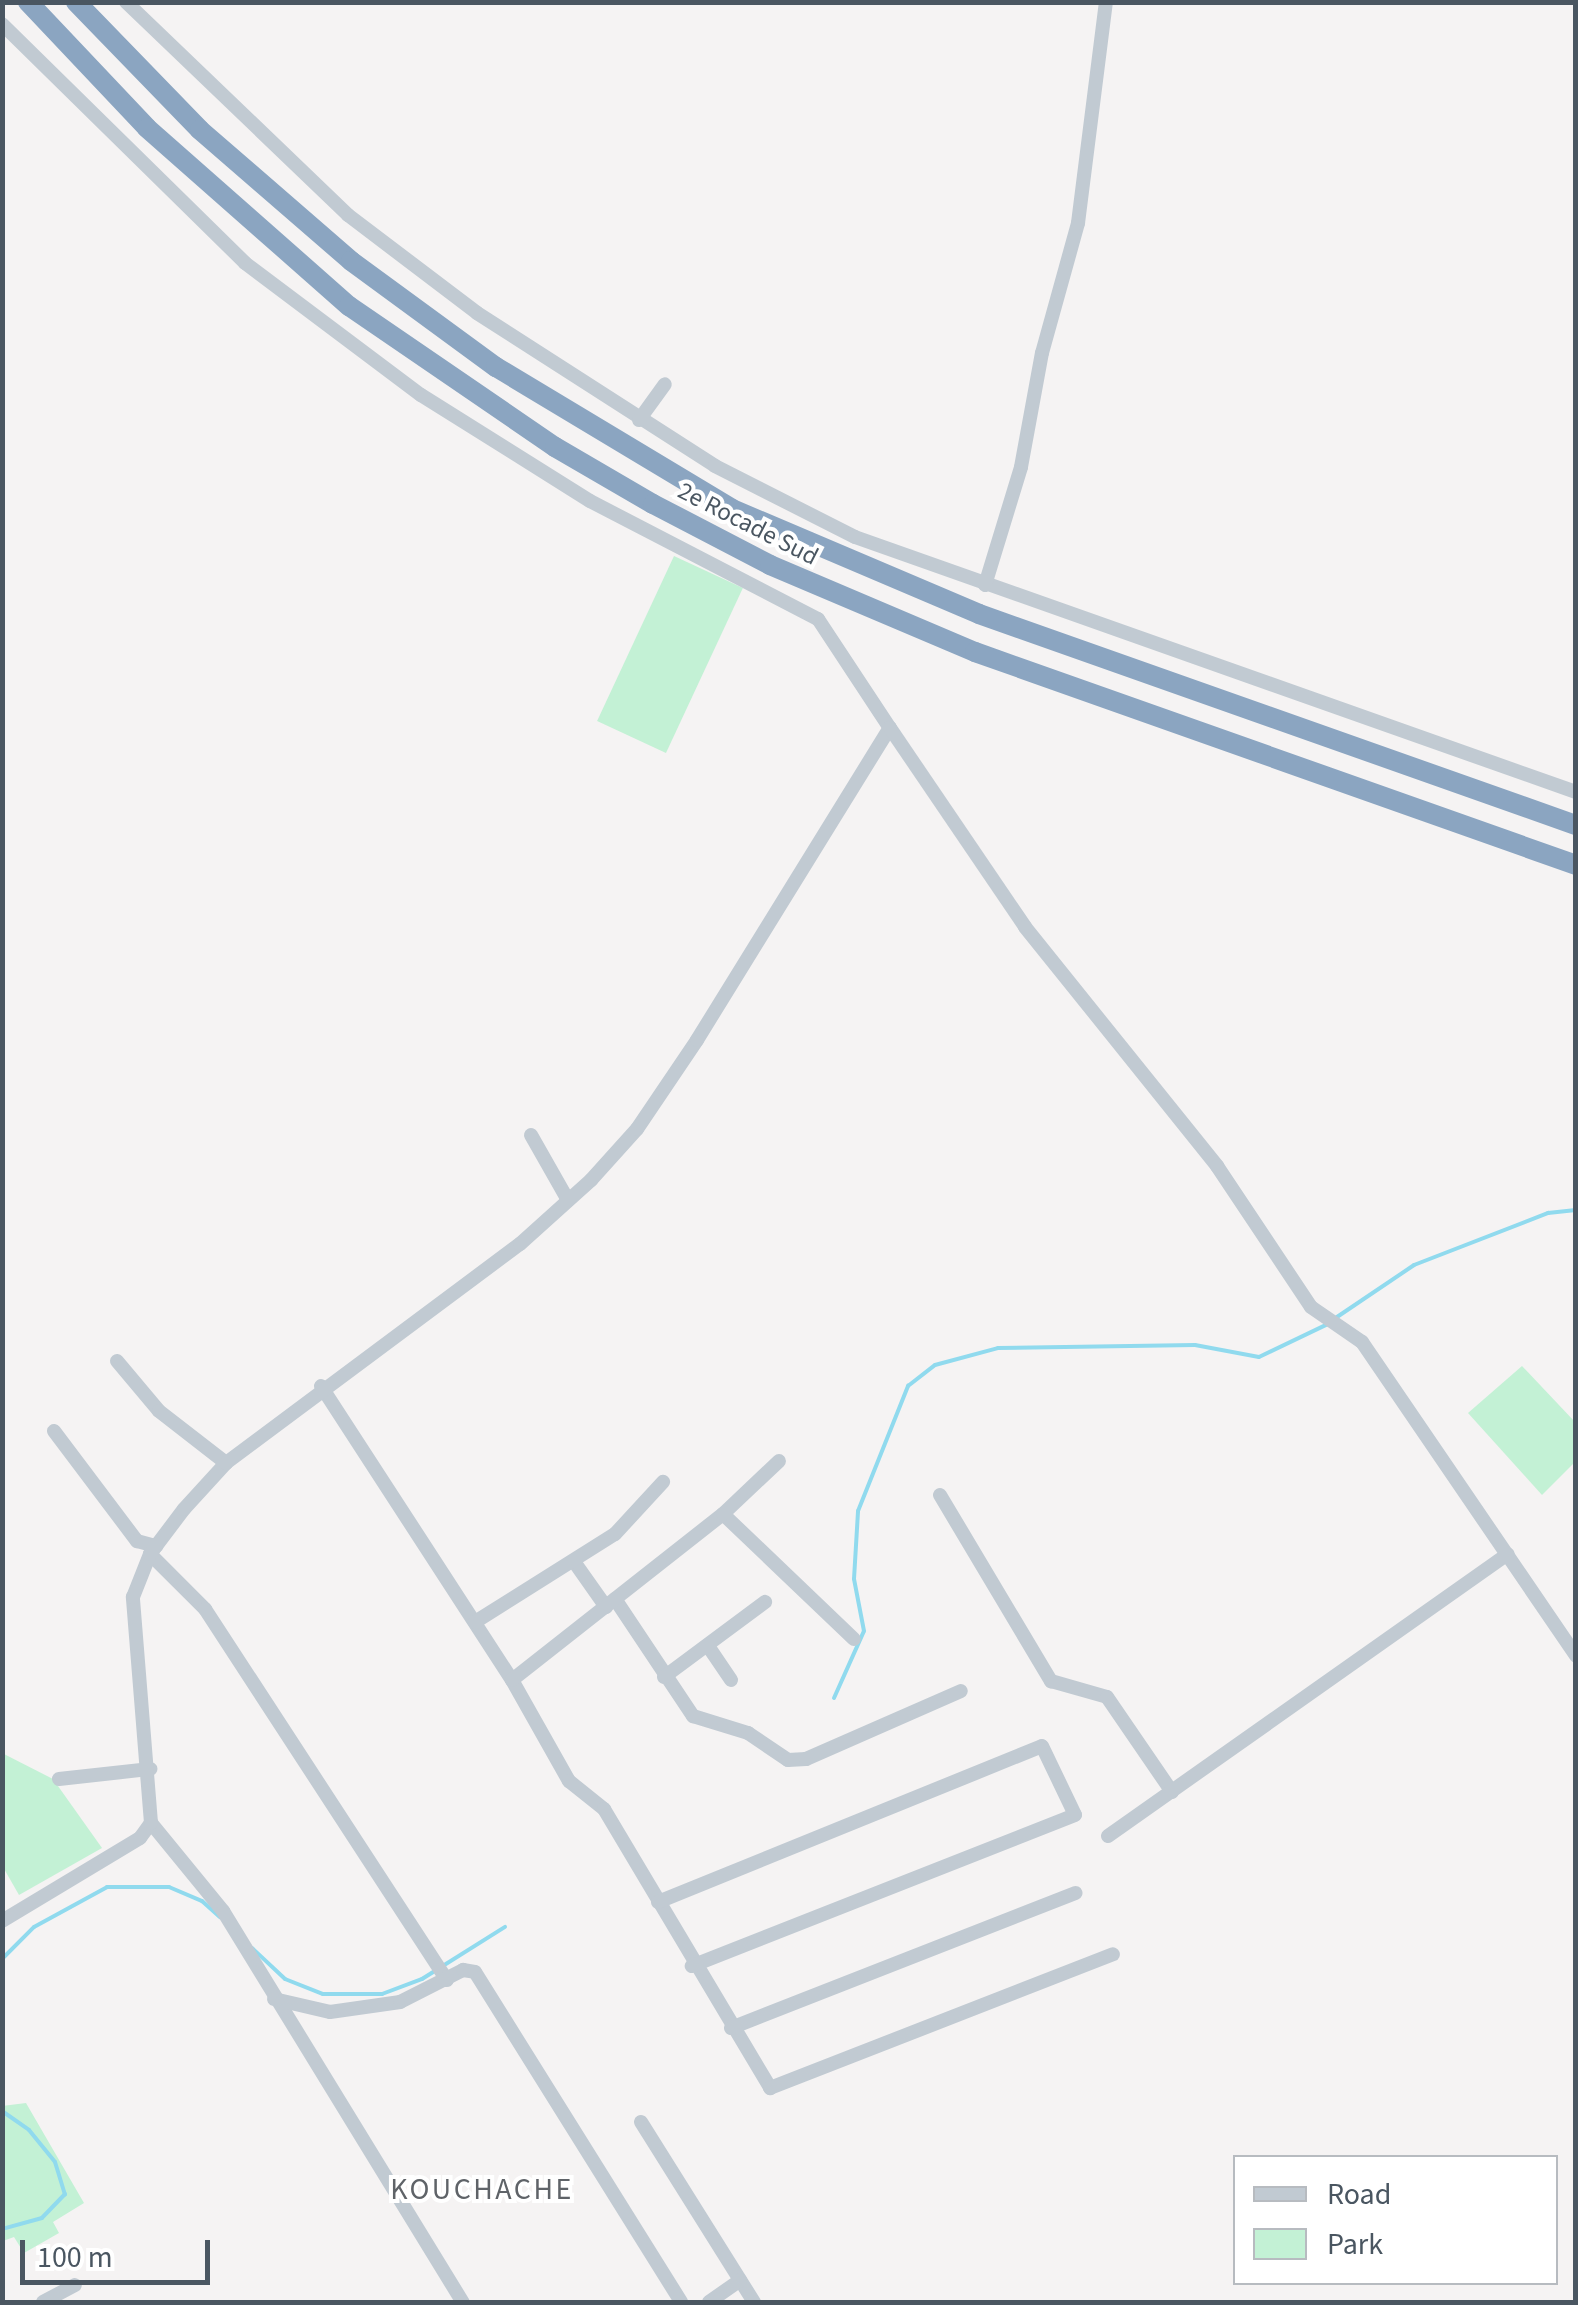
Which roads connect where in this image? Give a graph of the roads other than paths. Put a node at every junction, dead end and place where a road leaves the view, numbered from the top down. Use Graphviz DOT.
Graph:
graph roads {
  1 [pos="28,2"];
  2 [pos="76,2"];
  3 [pos="126,2"];
  4 [pos="1106,2"];
  5 [pos="2,24"];
  6 [pos="665,384"];
  7 [pos="639,420"];
  8 [pos="985,584"];
  9 [pos="890,728"];
  10 [pos="1576,792"];
  11 [pos="1576,826"];
  12 [pos="1576,865"];
  13 [pos="530,1136"];
  14 [pos="568,1200"];
  15 [pos="116,1361"];
  16 [pos="321,1386"];
  17 [pos="54,1430"];
  18 [pos="779,1460"];
  19 [pos="226,1463"];
  20 [pos="663,1482"];
  21 [pos="940,1495"];
  22 [pos="723,1514"];
  23 [pos="153,1550"];
  24 [pos="1508,1554"];
  25 [pos="576,1563"];
  26 [pos="765,1602"];
  27 [pos="610,1603"];
  28 [pos="475,1622"];
  29 [pos="854,1639"];
  30 [pos="708,1646"];
  31 [pos="1576,1656"];
  32 [pos="664,1677"];
  33 [pos="512,1680"];
  34 [pos="732,1680"];
  35 [pos="960,1691"];
  36 [pos="150,1768"];
  37 [pos="59,1779"];
  38 [pos="1172,1792"];
  39 [pos="151,1823"];
  40 [pos="1108,1836"];
  41 [pos="1075,1894"];
  42 [pos="658,1902"];
  43 [pos="2,1921"];
  44 [pos="1112,1954"];
  45 [pos="692,1966"];
  46 [pos="447,1980"];
  47 [pos="274,1999"];
  48 [pos="731,2028"];
  49 [pos="641,2122"];
  50 [pos="740,2280"];
  51 [pos="75,2284"];
  52 [pos="43,2302"];
  53 [pos="464,2302"];
  54 [pos="681,2302"];
  55 [pos="709,2302"];
  56 [pos="754,2302"];
  1 -- 12 [label="highway, 2e Rocade Sud"];
  2 -- 11 [label="highway, 2e Rocade Sud"];
  3 -- 7 [label="street"];
  4 -- 8 [label="street"];
  5 -- 9 [label="street"];
  6 -- 7 [label="street"];
  7 -- 8 [label="street"];
  8 -- 10 [label="street"];
  9 -- 14 [label="street"];
  9 -- 24 [label="street"];
  13 -- 14 [label="street"];
  14 -- 16 [label="street"];
  15 -- 19 [label="street"];
  16 -- 19 [label="street"];
  16 -- 28 [label="street"];
  17 -- 23 [label="street"];
  18 -- 22 [label="street"];
  19 -- 23 [label="street"];
  20 -- 25 [label="street"];
  21 -- 38 [label="street"];
  22 -- 27 [label="street"];
  22 -- 29 [label="street"];
  23 -- 36 [label="street"];
  23 -- 46 [label="street"];
  24 -- 31 [label="street"];
  24 -- 38 [label="street"];
  25 -- 27 [label="street"];
  25 -- 28 [label="street"];
  26 -- 30 [label="street"];
  27 -- 32 [label="street"];
  27 -- 33 [label="street"];
  28 -- 33 [label="street"];
  30 -- 32 [label="street"];
  30 -- 34 [label="street"];
  32 -- 35 [label="street"];
  33 -- 42 [label="street"];
  36 -- 37 [label="street"];
  36 -- 39 [label="street"];
  38 -- 40 [label="street"];
  39 -- 43 [label="street"];
  39 -- 47 [label="street"];
  41 -- 48 [label="street"];
  42 -- 45 [label="street"];
  42 -- 45 [label="street"];
  44 -- 48 [label="street"];
  45 -- 48 [label="street"];
  46 -- 47 [label="street"];
  46 -- 54 [label="street"];
  47 -- 53 [label="street"];
  49 -- 50 [label="street"];
  50 -- 55 [label="street"];
  50 -- 56 [label="street"];
  51 -- 52 [label="street"];
}
